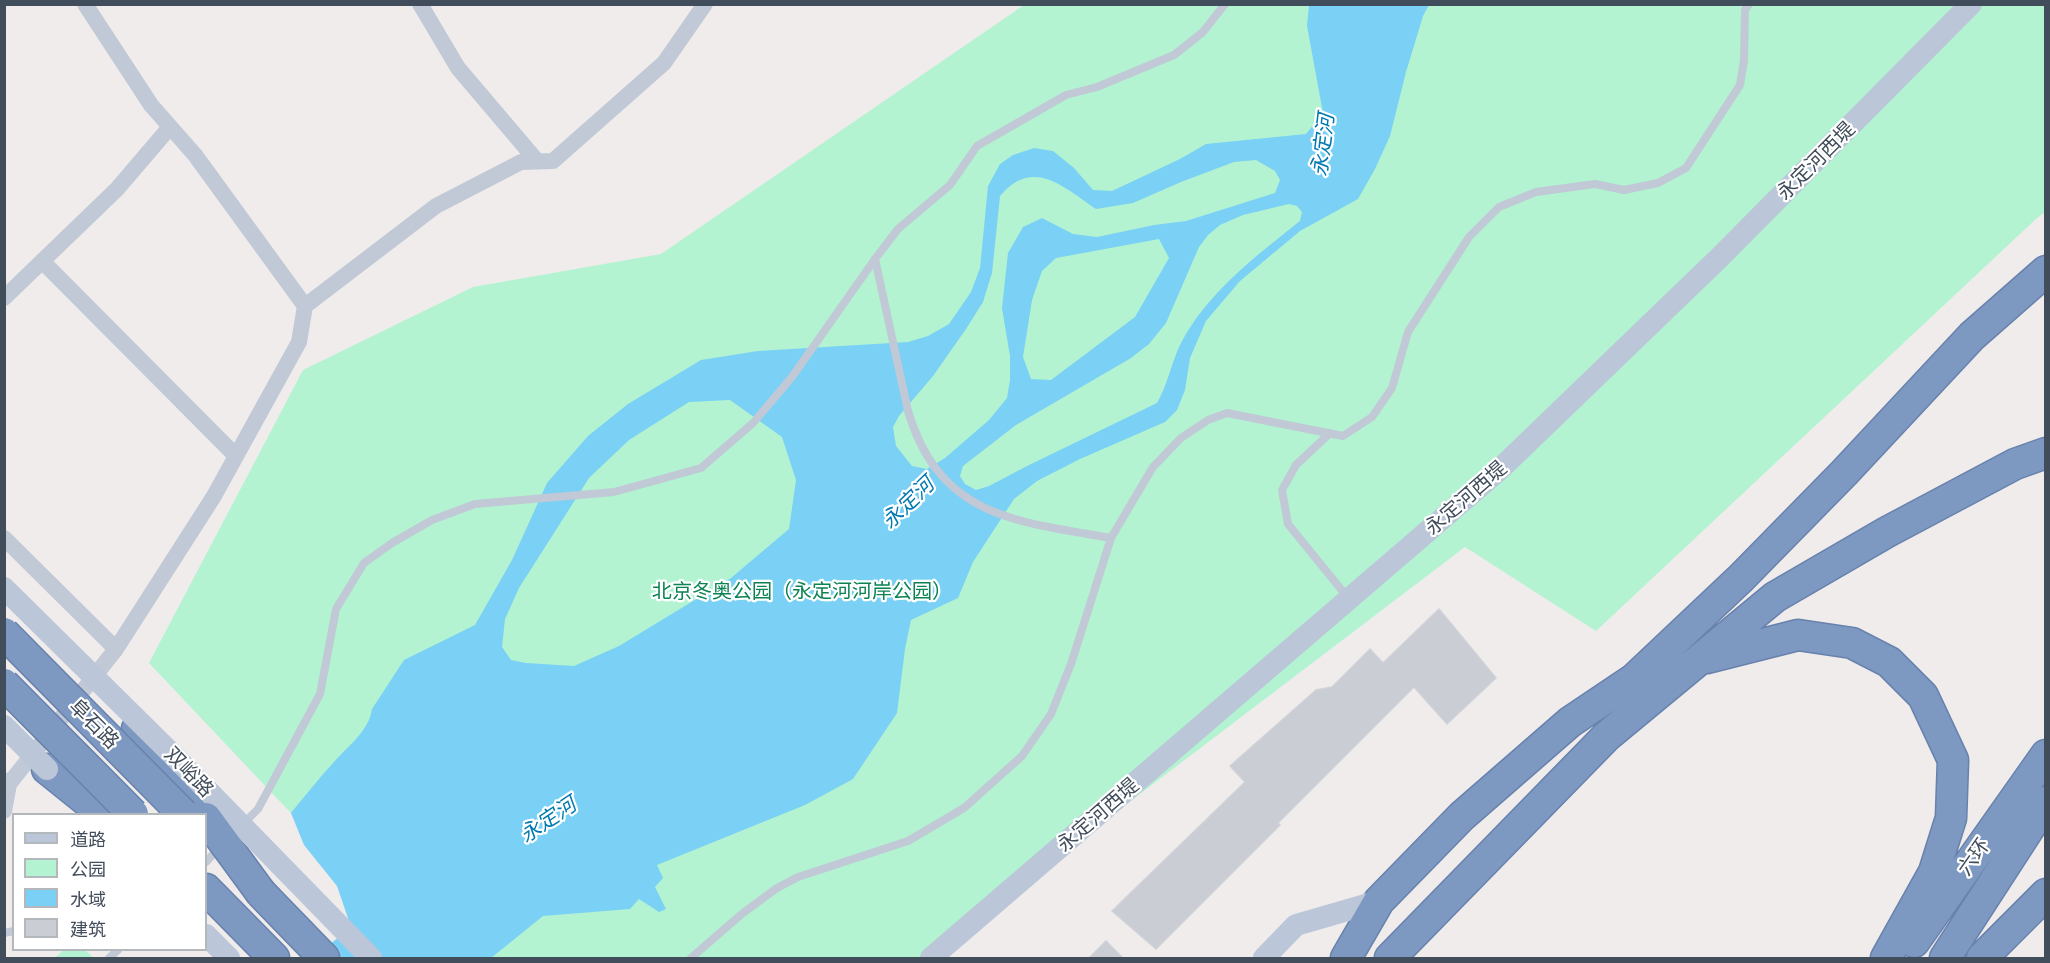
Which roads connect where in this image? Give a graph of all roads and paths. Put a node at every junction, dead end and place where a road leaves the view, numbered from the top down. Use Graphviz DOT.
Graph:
graph roads {
  1 [pos="85,4"];
  2 [pos="420,4"];
  3 [pos="705,4"];
  4 [pos="1225,4"];
  5 [pos="1749,4"];
  6 [pos="1971,4"];
  7 [pos="170,127"];
  8 [pos="537,161"];
  9 [pos="874,259"];
  10 [pos="42,261"];
  11 [pos="2046,271"];
  12 [pos="4,298"];
  13 [pos="305,306"];
  14 [pos="1330,433"];
  15 [pos="2046,433"];
  16 [pos="2046,453"];
  17 [pos="236,456"];
  18 [pos="4,538"];
  19 [pos="1111,538"];
  20 [pos="4,588"];
  21 [pos="1350,599"];
  22 [pos="4,633"];
  23 [pos="116,649"];
  24 [pos="1698,660"];
  25 [pos="1634,679"];
  26 [pos="99,682"];
  27 [pos="4,684"];
  28 [pos="4,726"];
  29 [pos="2046,755"];
  30 [pos="47,769"];
  31 [pos="7,782"];
  32 [pos="2046,802"];
  33 [pos="4,811"];
  34 [pos="88,813"];
  35 [pos="102,813"];
  36 [pos="132,813"];
  37 [pos="182,813"];
  38 [pos="202,813"];
  39 [pos="207,819"];
  40 [pos="235,832"];
  41 [pos="217,838"];
  42 [pos="207,860"];
  43 [pos="207,890"];
  44 [pos="261,893"];
  45 [pos="2046,894"];
  46 [pos="1379,900"];
  47 [pos="207,936"];
  48 [pos="229,958"];
  49 [pos="274,958"];
  50 [pos="324,958"];
  51 [pos="371,958"];
  52 [pos="691,958"];
  53 [pos="931,958"];
  54 [pos="1264,958"];
  55 [pos="1346,958"];
  56 [pos="1390,958"];
  57 [pos="1886,958"];
  58 [pos="1902,958"];
  59 [pos="1945,958"];
  60 [pos="1982,958"];
  1 -- 7 [label="street"];
  2 -- 8 [label="street"];
  3 -- 8 [label="street"];
  4 -- 9 [label="lane"];
  5 -- 14 [label="lane"];
  6 -- 21 [label="street, 永定河西堤"];
  7 -- 10 [label="street"];
  7 -- 13 [label="street"];
  8 -- 13 [label="street"];
  9 -- 19 [label="lane"];
  9 -- 40 [label="lane"];
  10 -- 12 [label="street"];
  10 -- 17 [label="street"];
  11 -- 25 [label="highway"];
  13 -- 17 [label="street"];
  14 -- 19 [label="lane"];
  14 -- 21 [label="lane"];
  15 -- 25 [label="highway"];
  16 -- 24 [label="highway"];
  17 -- 23 [label="street"];
  18 -- 23 [label="street"];
  19 -- 52 [label="lane"];
  20 -- 26 [label="street, 双峪路, bridge"];
  21 -- 53 [label="street, 永定河西堤"];
  22 -- 37 [label="highway, 阜石路, bridge"];
  23 -- 31 [label="street"];
  24 -- 56 [label="highway"];
  24 -- 57 [label="highway"];
  25 -- 46 [label="highway"];
  26 -- 38 [label="highway, bridge"];
  26 -- 51 [label="street, 双峪路, bridge"];
  27 -- 36 [label="highway, 阜石路, bridge"];
  28 -- 30 [label="street, bridge"];
  29 -- 58 [label="highway, 六环"];
  30 -- 34 [label="street"];
  30 -- 35 [label="highway"];
  31 -- 33 [label="street"];
  32 -- 59 [label="highway, 六环"];
  39 -- 44 [label="highway, bridge"];
  41 -- 42 [label="lane"];
  41 -- 44 [label="highway, bridge"];
  43 -- 49 [label="highway"];
  44 -- 50 [label="highway"];
  45 -- 60 [label="highway"];
  46 -- 54 [label="street"];
  46 -- 55 [label="highway"];
  47 -- 48 [label="street"];
}
